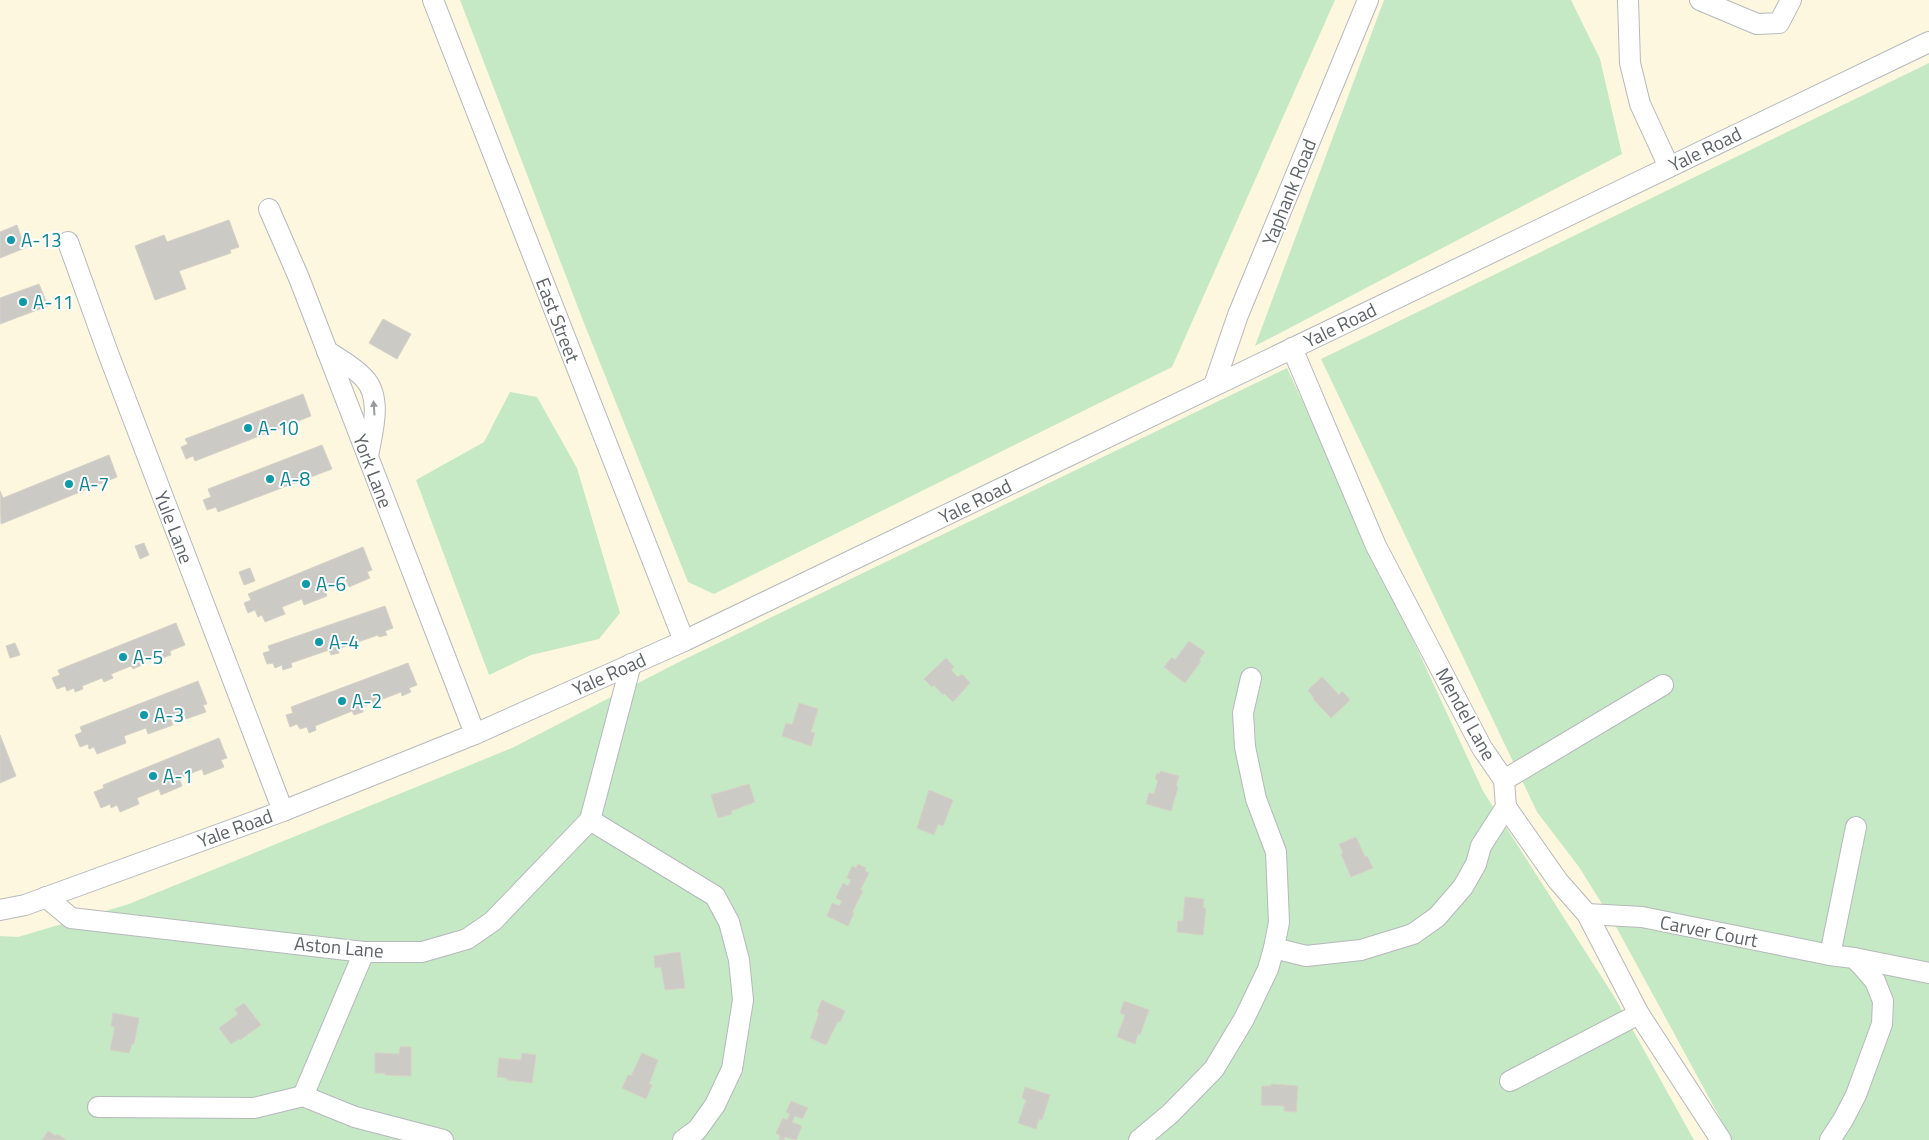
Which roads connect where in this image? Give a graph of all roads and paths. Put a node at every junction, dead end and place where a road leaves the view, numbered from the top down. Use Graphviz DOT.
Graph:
graph roads {
  1 [pos="432,0"];
  2 [pos="1368,0"];
  3 [pos="1628,0"];
  4 [pos="1700,0"];
  5 [pos="1790,0"];
  6 [pos="1929,42"];
  7 [pos="1669,167"];
  8 [pos="269,209"];
  9 [pos="68,242"];
  10 [pos="1292,348"];
  11 [pos="327,351"];
  12 [pos="1214,386"];
  13 [pos="368,456"];
  14 [pos="684,641"];
  15 [pos="631,664"];
  16 [pos="1251,678"];
  17 [pos="1663,685"];
  18 [pos="476,734"];
  19 [pos="1504,780"];
  20 [pos="1506,807"];
  21 [pos="283,811"];
  22 [pos="590,820"];
  23 [pos="1856,827"];
  24 [pos="46,897"];
  25 [pos="0,910"];
  26 [pos="1587,914"];
  27 [pos="1274,948"];
  28 [pos="364,952"];
  29 [pos="1830,955"];
  30 [pos="1854,958"];
  31 [pos="1929,973"];
  32 [pos="1639,1014"];
  33 [pos="1510,1081"];
  34 [pos="303,1096"];
  35 [pos="98,1107"];
  36 [pos="443,1140"];
  37 [pos="684,1140"];
  38 [pos="1139,1140"];
  39 [pos="1721,1140"];
  40 [pos="1830,1140"];
  1 -- 14 [label="street, East Street"];
  2 -- 12 [label="street, Yaphank Road"];
  3 -- 7 [label="street"];
  4 -- 5 [label="street"];
  6 -- 7 [label="street, Yale Road"];
  7 -- 10 [label="street, Yale Road"];
  8 -- 11 [label="street, York Lane"];
  9 -- 21 [label="street, Yule Lane"];
  10 -- 12 [label="street, Yale Road"];
  10 -- 19 [label="street, Mendel Lane"];
  11 -- 13 [label="street, York Lane"];
  13 -- 11 [label="street, one-way"];
  12 -- 14 [label="street, Yale Road"];
  13 -- 18 [label="street, York Lane"];
  14 -- 15 [label="street, Yale Road"];
  15 -- 18 [label="street, Yale Road"];
  15 -- 22 [label="street, Aston Lane"];
  16 -- 27 [label="street"];
  17 -- 19 [label="street"];
  18 -- 21 [label="street, Yale Road"];
  19 -- 20 [label="street, Mendel Lane"];
  20 -- 26 [label="street"];
  20 -- 27 [label="street"];
  21 -- 24 [label="street, Yale Road"];
  22 -- 28 [label="street, Aston Lane"];
  22 -- 37 [label="street"];
  23 -- 29 [label="street"];
  24 -- 25 [label="street, Yale Road"];
  24 -- 28 [label="street, Aston Lane"];
  26 -- 29 [label="street, Carver Court"];
  26 -- 32 [label="street"];
  27 -- 38 [label="street"];
  28 -- 34 [label="street"];
  29 -- 30 [label="street, Carver Court"];
  30 -- 31 [label="street, Carver Court"];
  30 -- 40 [label="street"];
  32 -- 33 [label="street"];
  32 -- 39 [label="street"];
  34 -- 35 [label="street"];
  34 -- 36 [label="street"];
}
